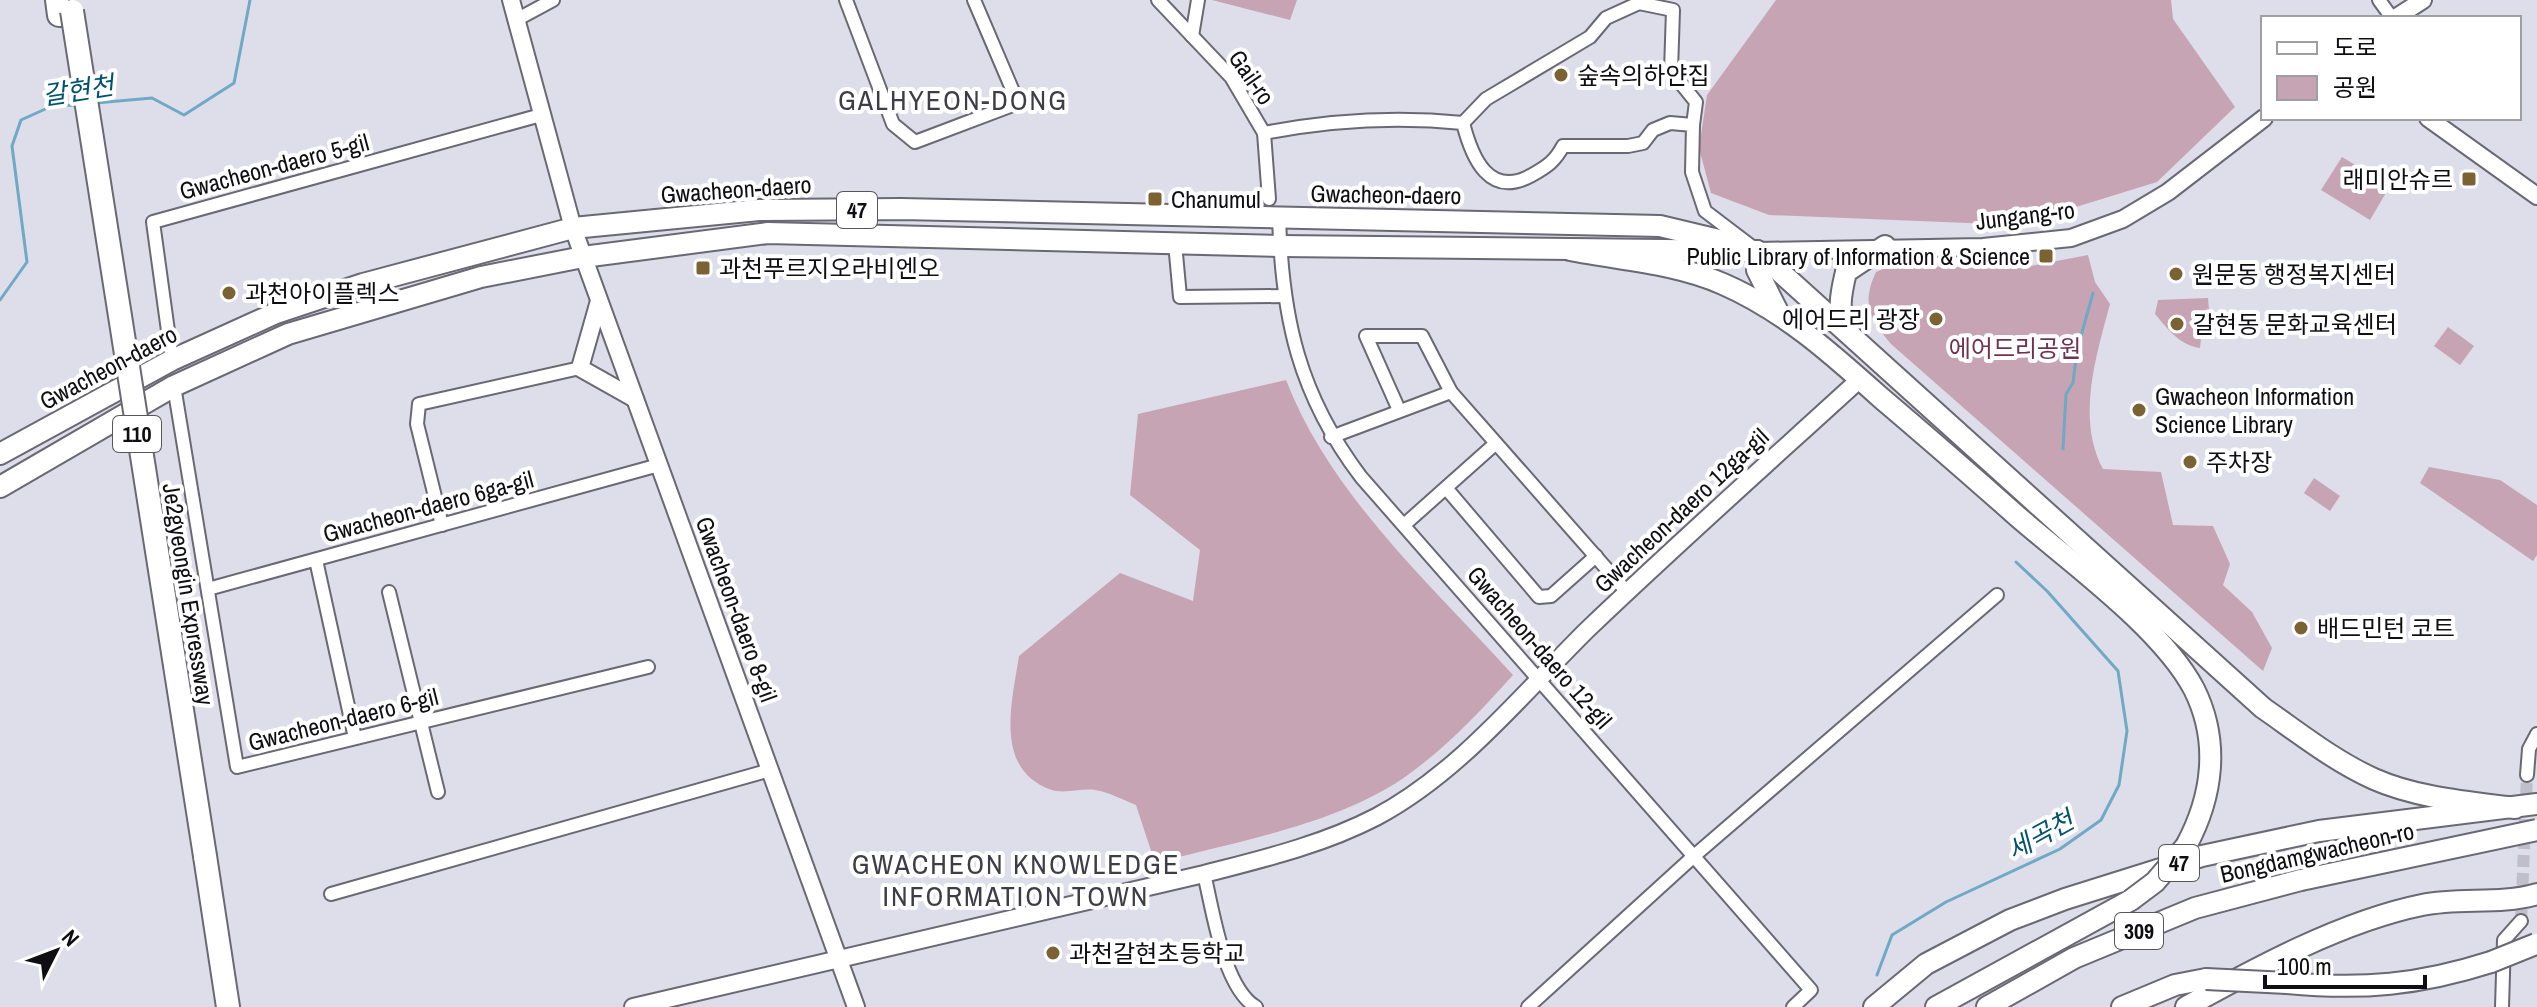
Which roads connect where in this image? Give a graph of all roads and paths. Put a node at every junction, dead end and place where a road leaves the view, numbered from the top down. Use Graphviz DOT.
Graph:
graph roads {
  1 [pos="511,0"];
  2 [pos="553,0"];
  3 [pos="846,0"];
  4 [pos="974,0"];
  5 [pos="1198,0"];
  6 [pos="2379,0"];
  7 [pos="2423,0"];
  8 [pos="1156,1"];
  9 [pos="65,7"];
  10 [pos="2392,16"];
  11 [pos="2397,16"];
  12 [pos="516,20"];
  13 [pos="1192,36"];
  14 [pos="541,115"];
  15 [pos="2261,120"];
  16 [pos="2431,120"];
  17 [pos="1463,123"];
  18 [pos="1693,125"];
  19 [pos="1264,133"];
  20 [pos="2537,196"];
  21 [pos="1274,208"];
  22 [pos="1660,226"];
  23 [pos="573,228"];
  24 [pos="1175,243"];
  25 [pos="1280,246"];
  26 [pos="1885,246"];
  27 [pos="1651,248"];
  28 [pos="1570,250"];
  29 [pos="1757,251"];
  30 [pos="583,257"];
  31 [pos="1285,296"];
  32 [pos="599,301"];
  33 [pos="1779,314"];
  34 [pos="1854,339"];
  35 [pos="172,360"];
  36 [pos="580,368"];
  37 [pos="1860,379"];
  38 [pos="174,386"];
  39 [pos="1451,392"];
  40 [pos="635,399"];
  41 [pos="1399,410"];
  42 [pos="1331,437"];
  43 [pos="1495,444"];
  44 [pos="0,454"];
  45 [pos="659,465"];
  46 [pos="0,487"];
  47 [pos="1446,488"];
  48 [pos="442,525"];
  49 [pos="1404,525"];
  50 [pos="1596,556"];
  51 [pos="316,560"];
  52 [pos="208,589"];
  53 [pos="389,592"];
  54 [pos="1627,592"];
  55 [pos="1997,595"];
  56 [pos="648,667"];
  57 [pos="1538,679"];
  58 [pos="421,722"];
  59 [pos="2537,734"];
  60 [pos="355,738"];
  61 [pos="770,770"];
  62 [pos="2527,775"];
  63 [pos="438,792"];
  64 [pos="2537,804"];
  65 [pos="2515,808"];
  66 [pos="2537,830"];
  67 [pos="1694,856"];
  68 [pos="198,857"];
  69 [pos="1204,874"];
  70 [pos="331,894"];
  71 [pos="2537,894"];
  72 [pos="2521,921"];
  73 [pos="2536,944"];
  74 [pos="838,957"];
  75 [pos="214,1007"];
  76 [pos="228,1007"];
  77 [pos="633,1007"];
  78 [pos="856,1007"];
  79 [pos="1256,1007"];
  80 [pos="1528,1007"];
  81 [pos="1793,1007"];
  82 [pos="1874,1007"];
  83 [pos="1936,1007"];
  84 [pos="1987,1007"];
  85 [pos="2122,1007"];
  86 [pos="2186,1007"];
  87 [pos="2502,1007"];
  1 -- 12 [label="street, Gwacheon-daero 8-gil"];
  2 -- 12 [label="street"];
  3 -- 4 [label="street"];
  5 -- 13 [label="street"];
  6 -- 10 [label="street"];
  7 -- 11 [label="street"];
  8 -- 13 [label="street, Gail-ro"];
  9 -- 68 [label="highway, Je2gyeongin Expressway / 110"];
  12 -- 14 [label="street, Gwacheon-daero 8-gil"];
  13 -- 19 [label="street, Gail-ro"];
  14 -- 23 [label="street, Gwacheon-daero 8-gil"];
  14 -- 35 [label="street, Gwacheon-daero 5-gil"];
  15 -- 26 [label="street, Jungang-ro"];
  16 -- 20 [label="street"];
  17 -- 18 [label="street"];
  17 -- 18 [label="street"];
  17 -- 19 [label="street"];
  18 -- 29 [label="street"];
  19 -- 21 [label="street, Gail-ro"];
  21 -- 22 [label="main road, Gwacheon-daero / 47"];
  21 -- 23 [label="main road, Gwacheon-daero / 47"];
  21 -- 25 [label="street, Gail-ro"];
  22 -- 27 [label="main road"];
  22 -- 29 [label="main road, Gwacheon-daero / 47"];
  23 -- 30 [label="street, Gwacheon-daero 8-gil"];
  23 -- 35 [label="main road, Gwacheon-daero / 47"];
  24 -- 25 [label="main road, Gwacheon-daero"];
  24 -- 30 [label="main road, Gwacheon-daero"];
  24 -- 31 [label="street"];
  25 -- 28 [label="main road, Gwacheon-daero"];
  25 -- 31 [label="street, Gwacheon-daero 12-gil"];
  26 -- 29 [label="street, Jungang-ro"];
  26 -- 34 [label="main road"];
  27 -- 28 [label="main road"];
  27 -- 29 [label="main road"];
  28 -- 33 [label="main road"];
  29 -- 33 [label="main road"];
  29 -- 34 [label="main road, 47"];
  30 -- 32 [label="street, Gwacheon-daero 8-gil"];
  30 -- 38 [label="main road, Gwacheon-daero"];
  31 -- 42 [label="street, Gwacheon-daero 12-gil"];
  32 -- 36 [label="street"];
  32 -- 40 [label="street, Gwacheon-daero 8-gil"];
  33 -- 37 [label="main road"];
  34 -- 65 [label="main road, 47"];
  35 -- 44 [label="main road, Gwacheon-daero / 47"];
  36 -- 40 [label="street"];
  36 -- 48 [label="street"];
  37 -- 54 [label="street, Gwacheon-daero 12ga-gil"];
  37 -- 83 [label="main road, bridge"];
  38 -- 46 [label="main road, Gwacheon-daero"];
  38 -- 52 [label="street, Gwacheon-daero 6-gil"];
  39 -- 41 [label="street"];
  39 -- 41 [label="street"];
  39 -- 43 [label="street"];
  40 -- 45 [label="street, Gwacheon-daero 8-gil"];
  41 -- 42 [label="street"];
  42 -- 49 [label="street, Gwacheon-daero 12-gil"];
  43 -- 47 [label="street"];
  43 -- 50 [label="street"];
  45 -- 48 [label="street, Gwacheon-daero 6ga-gil"];
  45 -- 61 [label="street, Gwacheon-daero 8-gil"];
  47 -- 49 [label="street"];
  47 -- 50 [label="street"];
  48 -- 51 [label="street, Gwacheon-daero 6ga-gil"];
  49 -- 57 [label="street, Gwacheon-daero 12-gil"];
  50 -- 54 [label="street"];
  51 -- 52 [label="street, Gwacheon-daero 6ga-gil"];
  51 -- 60 [label="street"];
  52 -- 60 [label="street, Gwacheon-daero 6-gil"];
  53 -- 58 [label="street"];
  54 -- 57 [label="street, Gwacheon-daero 12ga-gil"];
  55 -- 67 [label="street"];
  56 -- 58 [label="street, Gwacheon-daero 6-gil"];
  57 -- 67 [label="street, Gwacheon-daero 12-gil"];
  57 -- 69 [label="street, Gwacheon-daero 12ga-gil"];
  58 -- 60 [label="street, Gwacheon-daero 6-gil"];
  58 -- 63 [label="street"];
  59 -- 62 [label="street"];
  61 -- 70 [label="street"];
  61 -- 74 [label="street, Gwacheon-daero 8-gil"];
  64 -- 65 [label="main road, 47"];
  65 -- 82 [label="main road, 47"];
  66 -- 84 [label="main road, Bongdamgwacheon-ro / 309, bridge"];
  67 -- 80 [label="street"];
  67 -- 81 [label="street, Gwacheon-daero 12-gil"];
  68 -- 75 [label="highway, Je2gyeongin Expressway / 110"];
  68 -- 76 [label="highway, Je2gyeongin Expressway / 110"];
  69 -- 74 [label="street, Gwacheon-daero 12ga-gil"];
  69 -- 79 [label="street"];
  71 -- 86 [label="main road"];
  72 -- 87 [label="street"];
  73 -- 85 [label="main road, bridge"];
  74 -- 77 [label="street, Gwacheon-daero 12ga-gil"];
  74 -- 78 [label="street, Gwacheon-daero 8-gil"];
}
